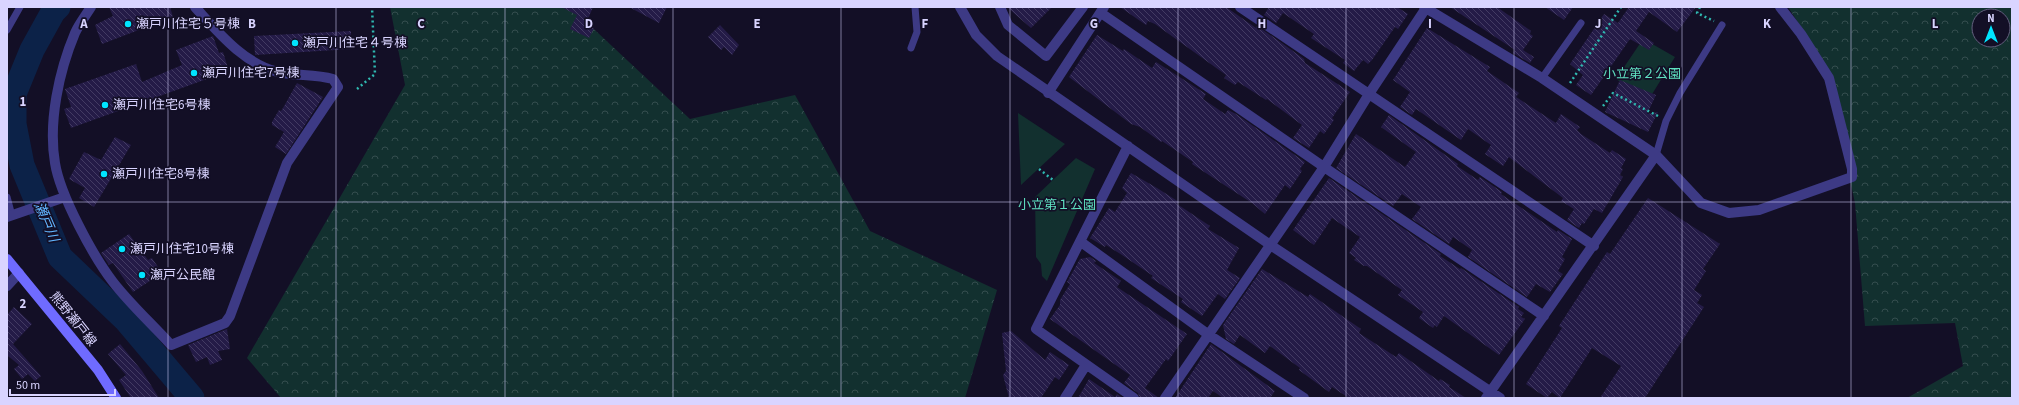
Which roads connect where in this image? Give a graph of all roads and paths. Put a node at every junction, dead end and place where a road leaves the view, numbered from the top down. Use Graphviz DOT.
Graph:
graph roads {
  1 [pos="20,7"];
  2 [pos="91,7"];
  3 [pos="195,7"];
  4 [pos="372,7"];
  5 [pos="914,7"];
  6 [pos="960,7"];
  7 [pos="1000,7"];
  8 [pos="1082,7"];
  9 [pos="1240,7"];
  10 [pos="1426,7"];
  11 [pos="1622,7"];
  12 [pos="1700,7"];
  13 [pos="1780,7"];
  14 [pos="1103,10"];
  15 [pos="1581,23"];
  16 [pos="1722,24"];
  17 [pos="7,30"];
  18 [pos="911,48"];
  19 [pos="1542,78"];
  20 [pos="1567,88"];
  21 [pos="357,89"];
  22 [pos="1048,93"];
  23 [pos="1369,94"];
  24 [pos="1602,108"];
  25 [pos="1666,121"];
  26 [pos="1128,146"];
  27 [pos="1656,155"];
  28 [pos="1324,167"];
  29 [pos="1039,169"];
  30 [pos="1053,180"];
  31 [pos="7,197"];
  32 [pos="61,199"];
  33 [pos="12,216"];
  34 [pos="1081,242"];
  35 [pos="1269,244"];
  36 [pos="1594,246"];
  37 [pos="7,258"];
  38 [pos="19,273"];
  39 [pos="7,286"];
  40 [pos="1544,316"];
  41 [pos="1209,335"];
  42 [pos="1086,365"];
  43 [pos="1488,395"];
  44 [pos="116,398"];
  45 [pos="1065,398"];
  46 [pos="1134,398"];
  47 [pos="1164,398"];
  48 [pos="1304,398"];
  49 [pos="1500,398"];
  1 -- 17 [label="lane"];
  2 -- 32 [label="street"];
  3 -- 32 [label="street"];
  4 -- 21 [label="path"];
  5 -- 18 [label="lane"];
  6 -- 22 [label="street"];
  7 -- 8 [label="street"];
  9 -- 23 [label="street"];
  10 -- 19 [label="street"];
  10 -- 23 [label="street"];
  11 -- 20 [label="path"];
  12 -- 16 [label="path"];
  13 -- 27 [label="street"];
  14 -- 22 [label="street"];
  14 -- 28 [label="street"];
  15 -- 19 [label="lane"];
  16 -- 25 [label="lane"];
  19 -- 27 [label="street"];
  22 -- 26 [label="street"];
  23 -- 28 [label="street"];
  23 -- 36 [label="street"];
  24 -- 25 [label="path"];
  25 -- 27 [label="lane"];
  26 -- 34 [label="street"];
  26 -- 35 [label="street"];
  27 -- 36 [label="street"];
  28 -- 35 [label="street"];
  28 -- 40 [label="street"];
  29 -- 30 [label="path"];
  31 -- 33 [label="lane"];
  32 -- 33 [label="street"];
  34 -- 41 [label="street"];
  34 -- 42 [label="street"];
  35 -- 41 [label="street"];
  35 -- 43 [label="street"];
  36 -- 40 [label="street"];
  37 -- 38 [label="main road, 熊野瀬戸線"];
  38 -- 39 [label="street"];
  38 -- 44 [label="main road, 熊野瀬戸線"];
  40 -- 43 [label="street"];
  41 -- 47 [label="street"];
  41 -- 48 [label="street"];
  42 -- 45 [label="street"];
  42 -- 46 [label="street"];
  43 -- 49 [label="street"];
}
